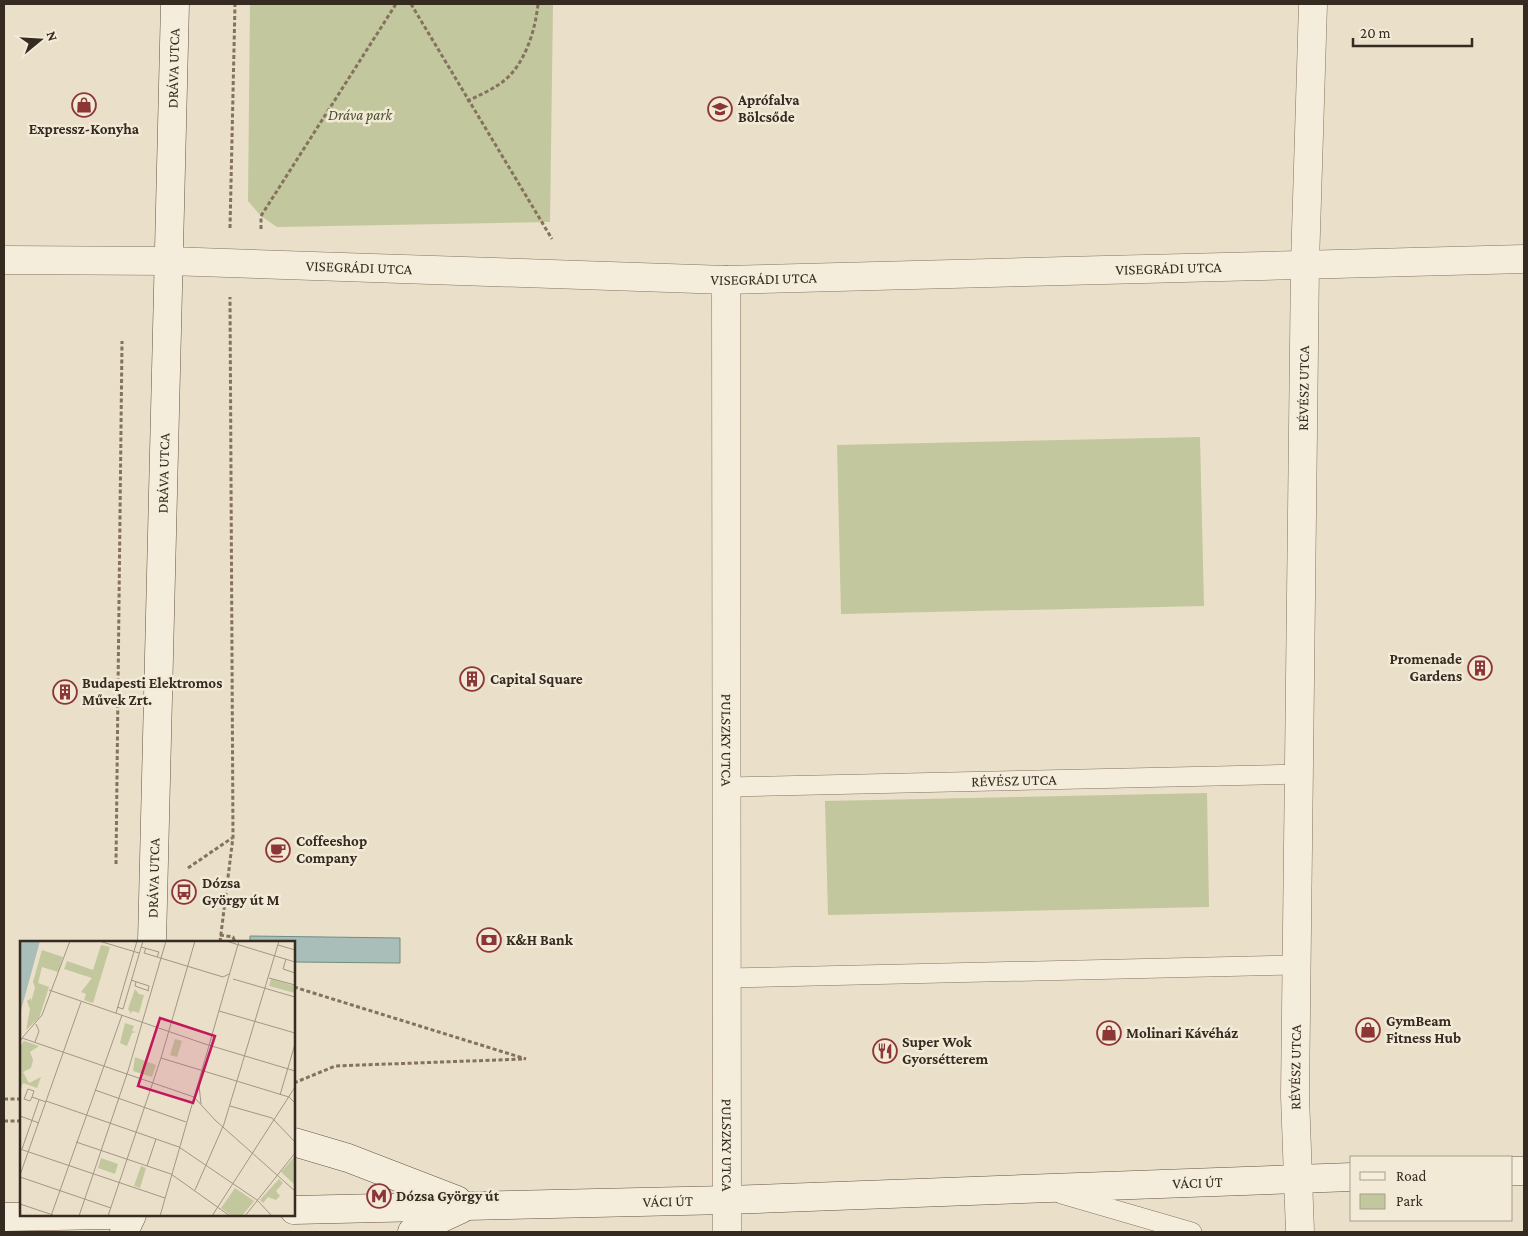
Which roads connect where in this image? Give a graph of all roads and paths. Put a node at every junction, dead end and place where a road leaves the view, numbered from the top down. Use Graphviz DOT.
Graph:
graph roads {
  1 [pos="176,4"];
  2 [pos="235,4"];
  3 [pos="396,4"];
  4 [pos="411,4"];
  5 [pos="538,4"];
  6 [pos="1313,4"];
  7 [pos="467,101"];
  8 [pos="1524,259"];
  9 [pos="4,260"];
  10 [pos="169,261"];
  11 [pos="230,263"];
  12 [pos="261,264"];
  13 [pos="1305,264"];
  14 [pos="572,274"];
  15 [pos="726,280"];
  16 [pos="122,341"];
  17 [pos="1300,774"];
  18 [pos="726,787"];
  19 [pos="233,837"];
  20 [pos="116,873"];
  21 [pos="154,892"];
  22 [pos="220,935"];
  23 [pos="154,937"];
  24 [pos="220,941"];
  25 [pos="235,941"];
  26 [pos="1297,965"];
  27 [pos="727,978"];
  28 [pos="295,987"];
  29 [pos="295,1083"];
  30 [pos="4,1099"];
  31 [pos="20,1099"];
  32 [pos="4,1121"];
  33 [pos="20,1121"];
  34 [pos="295,1142"];
  35 [pos="1350,1177"];
  36 [pos="1299,1179"];
  37 [pos="1042,1188"];
  38 [pos="727,1200"];
  39 [pos="470,1205"];
  40 [pos="295,1210"];
  41 [pos="56,1216"];
  42 [pos="132,1216"];
  43 [pos="4,1217"];
  44 [pos="124,1232"];
  45 [pos="412,1232"];
  46 [pos="727,1232"];
  47 [pos="1192,1232"];
  48 [pos="1300,1232"];
  1 -- 10 [label="street, DRÁVA UTCA"];
  2 -- 11 [label="path"];
  3 -- 12 [label="path"];
  4 -- 7 [label="path"];
  5 -- 7 [label="path"];
  6 -- 13 [label="street, RÉVÉSZ UTCA"];
  7 -- 14 [label="path"];
  8 -- 13 [label="street, VISEGRÁDI UTCA"];
  9 -- 10 [label="street, VISEGRÁDI UTCA"];
  10 -- 11 [label="street, VISEGRÁDI UTCA"];
  10 -- 21 [label="street, DRÁVA UTCA"];
  11 -- 12 [label="street, VISEGRÁDI UTCA"];
  11 -- 19 [label="path"];
  12 -- 14 [label="street, VISEGRÁDI UTCA"];
  13 -- 15 [label="street, VISEGRÁDI UTCA"];
  13 -- 17 [label="street, RÉVÉSZ UTCA"];
  14 -- 15 [label="street, VISEGRÁDI UTCA"];
  15 -- 18 [label="street, PULSZKY UTCA"];
  16 -- 20 [label="path"];
  17 -- 18 [label="lane, RÉVÉSZ UTCA"];
  17 -- 26 [label="street, RÉVÉSZ UTCA"];
  18 -- 27 [label="street, PULSZKY UTCA"];
  19 -- 21 [label="path"];
  19 -- 22 [label="path"];
  21 -- 23 [label="street, DRÁVA UTCA"];
  22 -- 24 [label="path"];
  22 -- 25 [label="path"];
  26 -- 27 [label="lane"];
  26 -- 36 [label="street, RÉVÉSZ UTCA"];
  27 -- 38 [label="street, PULSZKY UTCA"];
  28 -- 29 [label="path"];
  30 -- 31 [label="path"];
  32 -- 33 [label="path"];
  34 -- 39 [label="street"];
  35 -- 36 [label="street, VÁCI ÚT"];
  36 -- 37 [label="street, VÁCI ÚT"];
  36 -- 48 [label="street, RÉVÉSZ UTCA"];
  37 -- 38 [label="street, VÁCI ÚT"];
  37 -- 47 [label="lane, VÁCI ÚT"];
  38 -- 39 [label="street, VÁCI ÚT"];
  38 -- 46 [label="street, PULSZKY UTCA"];
  39 -- 40 [label="street, VÁCI ÚT"];
  39 -- 45 [label="street"];
  41 -- 43 [label="street"];
  42 -- 44 [label="street"];
}
